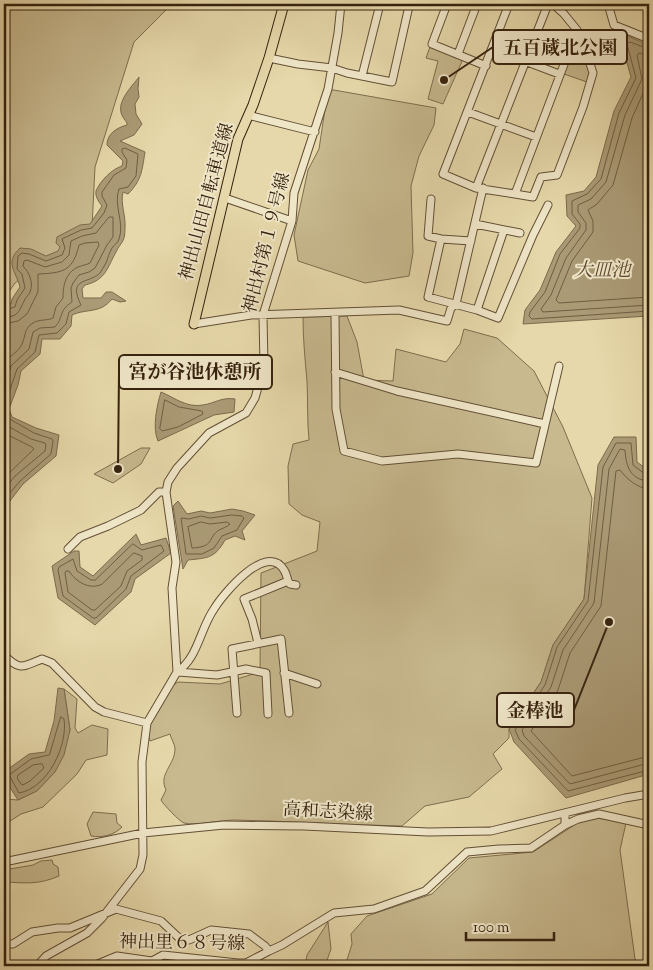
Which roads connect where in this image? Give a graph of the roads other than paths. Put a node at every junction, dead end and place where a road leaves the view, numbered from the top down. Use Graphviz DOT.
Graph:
graph roads {
  1 [pos="284,4"];
  2 [pos="340,4"];
  3 [pos="380,4"];
  4 [pos="402,4"];
  5 [pos="447,4"];
  6 [pos="478,4"];
  7 [pos="510,4"];
  8 [pos="548,4"];
  9 [pos="553,4"];
  10 [pos="608,4"];
  11 [pos="576,30"];
  12 [pos="649,39"];
  13 [pos="493,49"];
  14 [pos="458,54"];
  15 [pos="269,58"];
  16 [pos="526,62"];
  17 [pos="486,66"];
  18 [pos="332,68"];
  19 [pos="559,74"];
  20 [pos="362,76"];
  21 [pos="468,112"];
  22 [pos="248,115"];
  23 [pos="501,125"];
  24 [pos="315,132"];
  25 [pos="536,137"];
  26 [pos="480,188"];
  27 [pos="515,194"];
  28 [pos="225,198"];
  29 [pos="431,200"];
  30 [pos="548,205"];
  31 [pos="292,221"];
  32 [pos="475,224"];
  33 [pos="504,230"];
  34 [pos="520,232"];
  35 [pos="441,239"];
  36 [pos="471,241"];
  37 [pos="456,304"];
  38 [pos="477,310"];
  39 [pos="335,314"];
  40 [pos="263,315"];
  41 [pos="194,324"];
  42 [pos="559,366"];
  43 [pos="335,372"];
  44 [pos="544,424"];
  45 [pos="166,492"];
  46 [pos="68,549"];
  47 [pos="288,581"];
  48 [pos="296,585"];
  49 [pos="258,643"];
  50 [pos="4,655"];
  51 [pos="234,671"];
  52 [pos="177,672"];
  53 [pos="284,673"];
  54 [pos="317,684"];
  55 [pos="237,713"];
  56 [pos="268,714"];
  57 [pos="289,714"];
  58 [pos="147,724"];
  59 [pos="649,794"];
  60 [pos="565,813"];
  61 [pos="649,824"];
  62 [pos="565,825"];
  63 [pos="143,833"];
  64 [pos="4,862"];
  65 [pos="106,912"];
  66 [pos="4,944"];
  67 [pos="269,951"];
  68 [pos="37,966"];
  69 [pos="93,966"];
  1 -- 15 [label="main road, 神出山田自転車道線"];
  2 -- 18 [label="street, 神出村第１９号線"];
  3 -- 20 [label="street"];
  4 -- 20 [label="street"];
  5 -- 14 [label="street"];
  6 -- 14 [label="street"];
  7 -- 13 [label="street"];
  8 -- 16 [label="street"];
  9 -- 11 [label="street"];
  10 -- 12 [label="street"];
  11 -- 19 [label="street"];
  11 -- 27 [label="street"];
  13 -- 16 [label="street"];
  13 -- 17 [label="street"];
  14 -- 17 [label="street"];
  15 -- 18 [label="street"];
  15 -- 22 [label="main road, 神出山田自転車道線"];
  16 -- 19 [label="street"];
  16 -- 23 [label="street"];
  17 -- 21 [label="street"];
  18 -- 20 [label="street"];
  18 -- 24 [label="street, 神出村第１９号線"];
  19 -- 25 [label="street"];
  21 -- 23 [label="street"];
  21 -- 26 [label="street"];
  22 -- 24 [label="street"];
  22 -- 28 [label="main road, 神出山田自転車道線"];
  23 -- 25 [label="street"];
  23 -- 26 [label="street"];
  24 -- 31 [label="street, 神出村第１９号線"];
  25 -- 27 [label="street"];
  26 -- 27 [label="street"];
  26 -- 32 [label="street"];
  28 -- 31 [label="street"];
  28 -- 41 [label="main road, 神出山田自転車道線"];
  29 -- 35 [label="street"];
  30 -- 38 [label="street"];
  31 -- 40 [label="street, 神出村第１９号線"];
  32 -- 33 [label="street"];
  32 -- 36 [label="street"];
  33 -- 34 [label="street"];
  33 -- 38 [label="street"];
  35 -- 36 [label="street"];
  35 -- 37 [label="street"];
  36 -- 37 [label="street"];
  37 -- 38 [label="street"];
  37 -- 39 [label="street"];
  39 -- 40 [label="street"];
  39 -- 43 [label="street"];
  40 -- 41 [label="street"];
  40 -- 45 [label="street, 神出村第１９号線"];
  42 -- 44 [label="street"];
  43 -- 44 [label="street"];
  43 -- 44 [label="street"];
  45 -- 46 [label="street"];
  45 -- 52 [label="street"];
  47 -- 48 [label="street"];
  47 -- 49 [label="street"];
  47 -- 52 [label="street"];
  49 -- 51 [label="street"];
  49 -- 53 [label="street"];
  50 -- 58 [label="street"];
  51 -- 52 [label="street"];
  51 -- 55 [label="street"];
  51 -- 56 [label="street"];
  52 -- 58 [label="street"];
  53 -- 54 [label="street"];
  53 -- 57 [label="street"];
  58 -- 63 [label="street"];
  59 -- 60 [label="street, 高和志染線"];
  60 -- 62 [label="street"];
  60 -- 63 [label="street, 高和志染線"];
  61 -- 62 [label="street, 神出里６８号線"];
  62 -- 67 [label="street, 神出里６８号線"];
  63 -- 64 [label="street, 高和志染線"];
  63 -- 65 [label="street"];
  65 -- 66 [label="street"];
  65 -- 67 [label="street"];
  65 -- 68 [label="street"];
  67 -- 69 [label="street, 神出里６８号線"];
}
